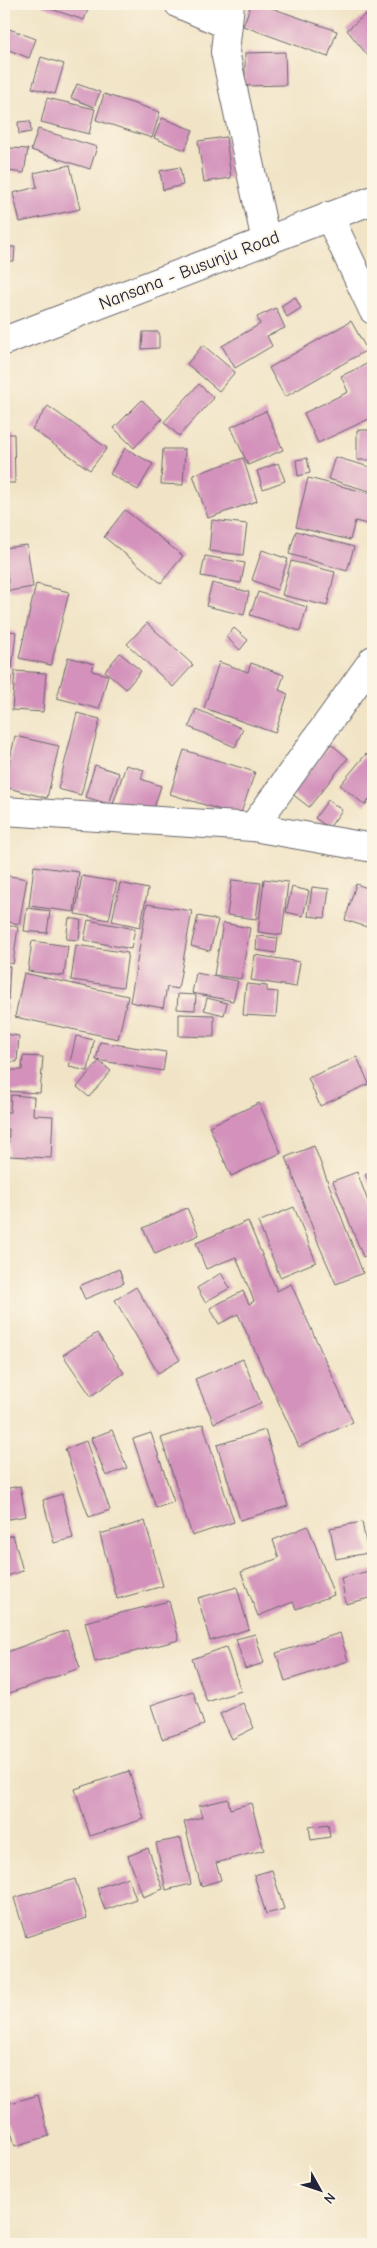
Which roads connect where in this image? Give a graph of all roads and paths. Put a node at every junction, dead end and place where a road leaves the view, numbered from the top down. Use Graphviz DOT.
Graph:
graph roads {
  1 [pos="179,4"];
  2 [pos="229,14"];
  3 [pos="373,200"];
  4 [pos="329,216"];
  5 [pos="266,241"];
  6 [pos="373,310"];
  7 [pos="4,341"];
  8 [pos="373,660"];
  9 [pos="4,811"];
  10 [pos="253,827"];
  11 [pos="373,848"];
  1 -- 2 [label="street"];
  2 -- 5 [label="street"];
  3 -- 4 [label="street, Nansana - Busunju Road"];
  4 -- 5 [label="street, Nansana - Busunju Road"];
  4 -- 6 [label="street"];
  5 -- 7 [label="street, Nansana - Busunju Road"];
  8 -- 10 [label="street"];
  9 -- 10 [label="street"];
  10 -- 11 [label="street"];
}
